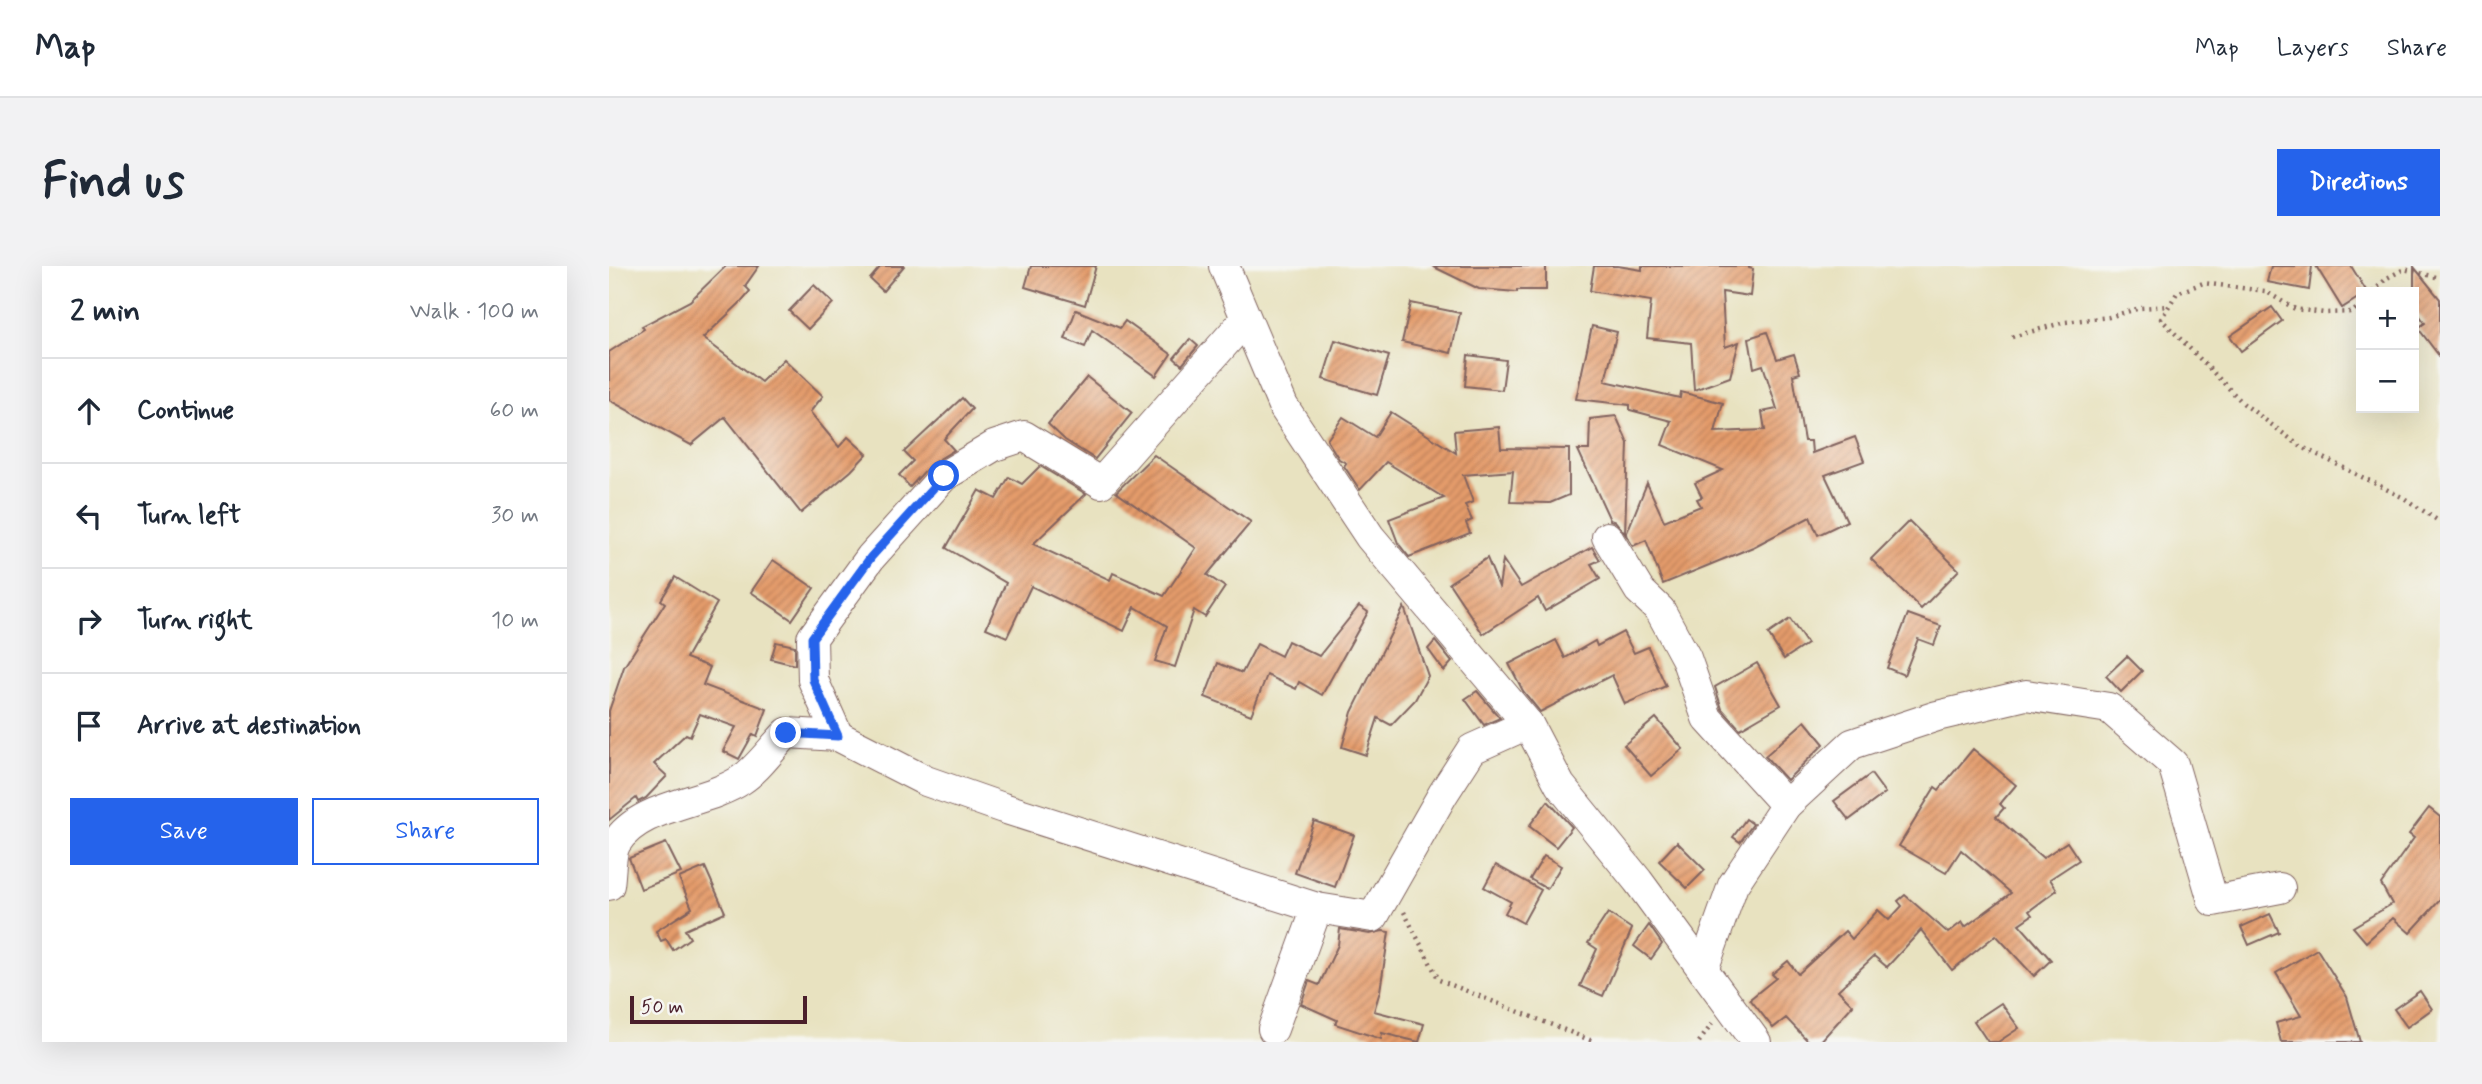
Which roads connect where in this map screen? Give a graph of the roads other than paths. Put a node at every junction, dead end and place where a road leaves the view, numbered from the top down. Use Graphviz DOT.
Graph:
graph roads {
  1 [pos="1224,266"];
  2 [pos="1245,320"];
  3 [pos="1607,537"];
  4 [pos="1528,723"];
  5 [pos="838,736"];
  6 [pos="1786,805"];
  7 [pos="612,844"];
  8 [pos="609,885"];
  9 [pos="2280,888"];
  10 [pos="1317,908"];
  11 [pos="1703,970"];
  12 [pos="1273,1029"];
  13 [pos="1756,1042"];
  1 -- 2 [label="street"];
  2 -- 4 [label="street"];
  2 -- 5 [label="street"];
  3 -- 6 [label="street"];
  4 -- 10 [label="street"];
  4 -- 11 [label="street"];
  5 -- 7 [label="street"];
  5 -- 10 [label="street"];
  6 -- 9 [label="street"];
  6 -- 11 [label="street"];
  7 -- 8 [label="street"];
  10 -- 12 [label="street"];
  11 -- 13 [label="street"];
}
